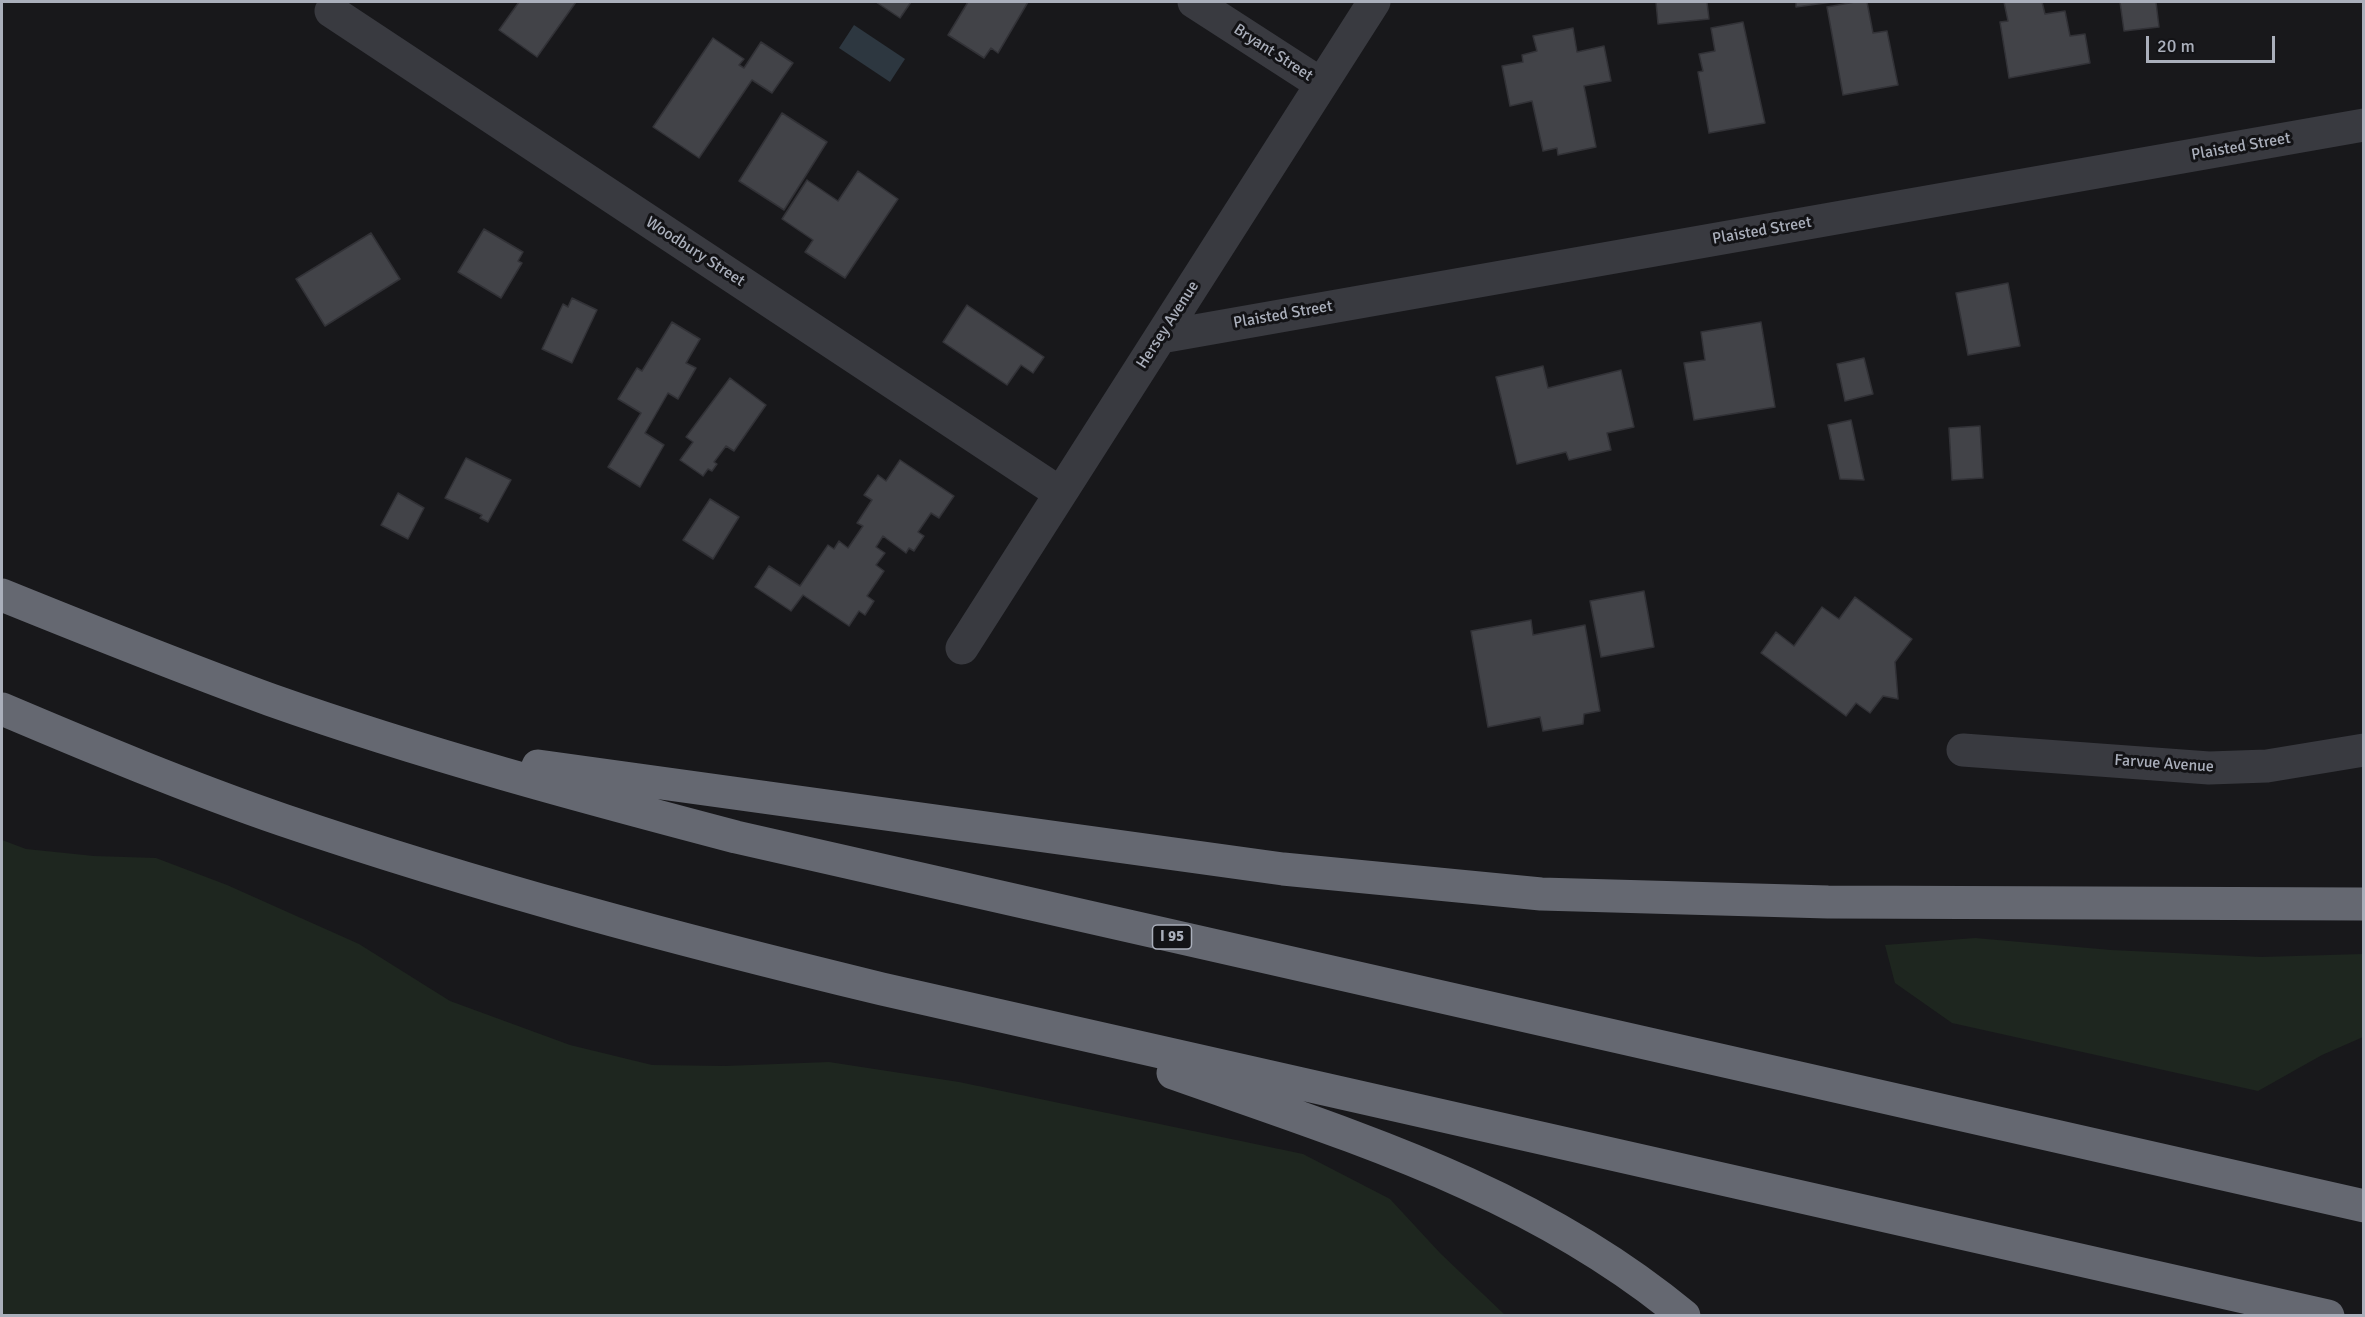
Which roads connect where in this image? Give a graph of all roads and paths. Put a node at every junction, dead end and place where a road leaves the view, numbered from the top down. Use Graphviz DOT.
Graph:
graph roads {
  1 [pos="1194,2"];
  2 [pos="1374,2"];
  3 [pos="331,11"];
  4 [pos="1321,84"];
  5 [pos="2364,125"];
  6 [pos="1161,337"];
  7 [pos="1060,493"];
  8 [pos="2,595"];
  9 [pos="962,648"];
  10 [pos="2,709"];
  11 [pos="1963,750"];
  12 [pos="2364,750"];
  13 [pos="426,751"];
  14 [pos="2364,904"];
  15 [pos="1030,1022"];
  16 [pos="2364,1206"];
  17 [pos="1683,1316"];
  18 [pos="2328,1316"];
  1 -- 4 [label="street, Bryant Street"];
  2 -- 4 [label="street, Hersey Avenue"];
  3 -- 7 [label="street, Woodbury Street"];
  4 -- 6 [label="street, Hersey Avenue"];
  5 -- 6 [label="street, Plaisted Street"];
  6 -- 7 [label="street, Hersey Avenue"];
  7 -- 9 [label="street, Hersey Avenue"];
  8 -- 13 [label="highway, I 95"];
  10 -- 15 [label="highway"];
  11 -- 12 [label="street, Farvue Avenue"];
  13 -- 14 [label="highway"];
  13 -- 16 [label="highway, I 95"];
  15 -- 17 [label="highway"];
  15 -- 18 [label="highway"];
}
